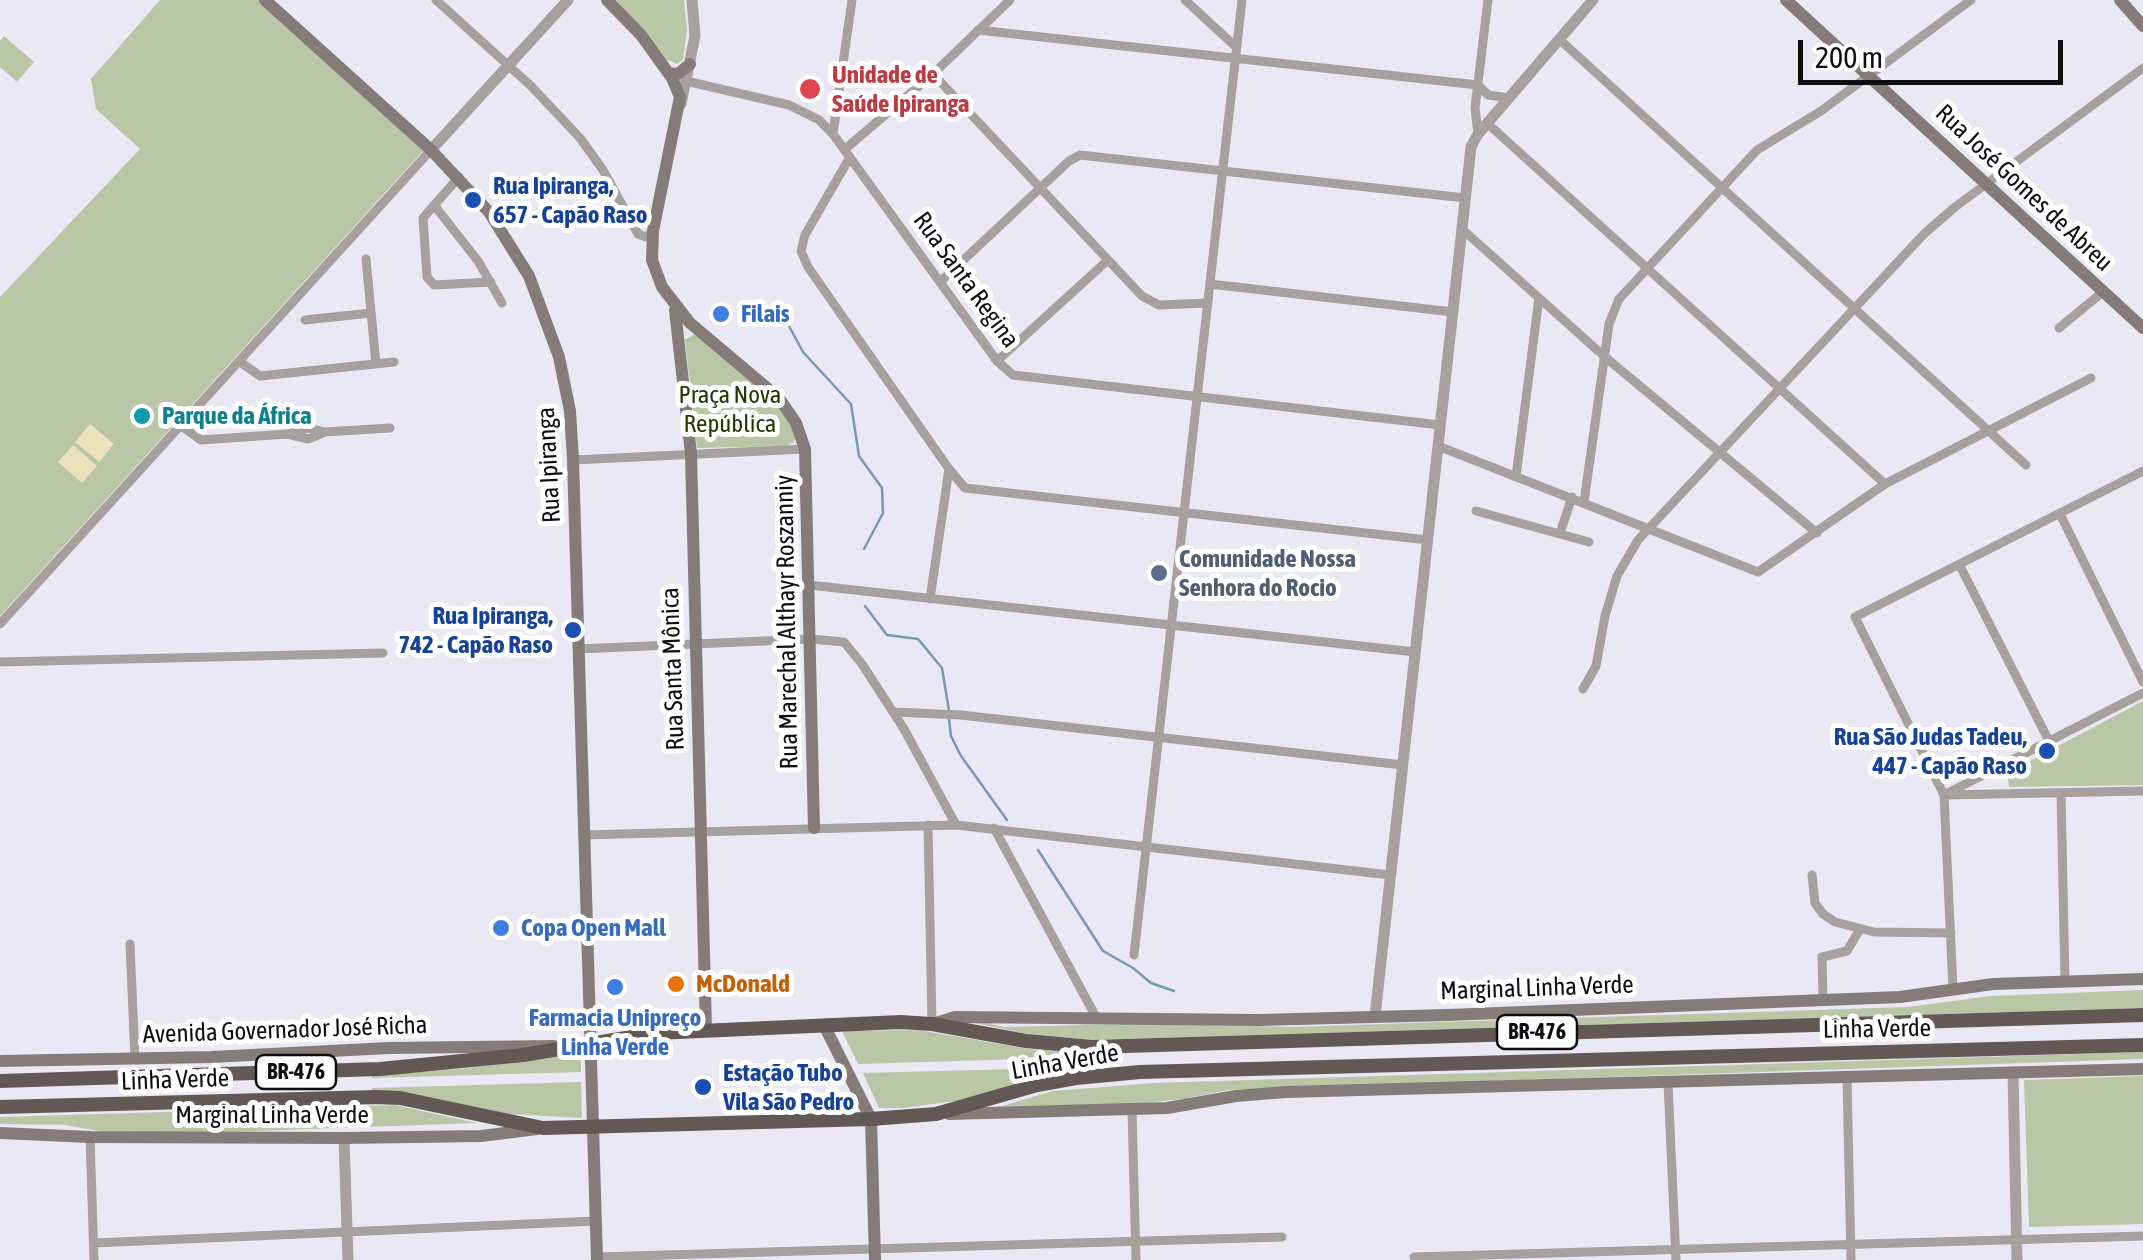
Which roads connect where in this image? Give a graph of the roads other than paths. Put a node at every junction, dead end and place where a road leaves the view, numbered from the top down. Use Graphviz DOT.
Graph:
graph roads {
  1 [pos="436,0"];
  2 [pos="568,0"];
  3 [pos="607,0"];
  4 [pos="692,0"];
  5 [pos="852,0"];
  6 [pos="1010,0"];
  7 [pos="1185,0"];
  8 [pos="1242,0"];
  9 [pos="1488,0"];
  10 [pos="1593,0"];
  11 [pos="1786,0"];
  12 [pos="1971,0"];
  13 [pos="2120,0"];
  14 [pos="274,3"];
  15 [pos="2143,26"];
  16 [pos="978,30"];
  17 [pos="1559,40"];
  18 [pos="1236,47"];
  19 [pos="1235,58"];
  20 [pos="690,64"];
  21 [pos="508,65"];
  22 [pos="2143,68"];
  23 [pos="668,73"];
  24 [pos="933,74"];
  25 [pos="1869,76"];
  26 [pos="686,81"];
  27 [pos="1478,84"];
  28 [pos="1508,98"];
  29 [pos="681,104"];
  30 [pos="1487,123"];
  31 [pos="833,134"];
  32 [pos="1478,134"];
  33 [pos="431,150"];
  34 [pos="847,154"];
  35 [pos="1222,170"];
  36 [pos="458,178"];
  37 [pos="1986,184"];
  38 [pos="1040,188"];
  39 [pos="1722,188"];
  40 [pos="1466,198"];
  41 [pos="434,206"];
  42 [pos="1462,229"];
  43 [pos="653,232"];
  44 [pos="366,259"];
  45 [pos="1108,260"];
  46 [pos="1647,268"];
  47 [pos="491,282"];
  48 [pos="940,282"];
  49 [pos="1210,284"];
  50 [pos="434,285"];
  51 [pos="2104,292"];
  52 [pos="431,298"];
  53 [pos="1539,298"];
  54 [pos="502,303"];
  55 [pos="1208,304"];
  56 [pos="675,308"];
  57 [pos="1854,308"];
  58 [pos="1453,312"];
  59 [pos="371,313"];
  60 [pos="305,320"];
  61 [pos="2059,328"];
  62 [pos="2143,328"];
  63 [pos="1605,357"];
  64 [pos="239,361"];
  65 [pos="997,361"];
  66 [pos="394,362"];
  67 [pos="376,364"];
  68 [pos="2090,378"];
  69 [pos="1779,388"];
  70 [pos="1197,397"];
  71 [pos="1440,425"];
  72 [pos="180,426"];
  73 [pos="390,428"];
  74 [pos="1989,430"];
  75 [pos="1438,446"];
  76 [pos="805,449"];
  77 [pos="1720,452"];
  78 [pos="691,454"];
  79 [pos="573,460"];
  80 [pos="2026,465"];
  81 [pos="950,470"];
  82 [pos="2143,472"];
  83 [pos="1516,476"];
  84 [pos="1884,484"];
  85 [pos="1572,498"];
  86 [pos="1584,502"];
  87 [pos="1476,511"];
  88 [pos="1184,512"];
  89 [pos="2060,514"];
  90 [pos="1650,527"];
  91 [pos="1816,532"];
  92 [pos="1560,533"];
  93 [pos="1428,540"];
  94 [pos="1589,542"];
  95 [pos="1959,564"];
  96 [pos="810,585"];
  97 [pos="930,598"];
  98 [pos="0,624"];
  99 [pos="1172,625"];
  100 [pos="810,639"];
  101 [pos="694,644"];
  102 [pos="579,649"];
  103 [pos="1415,652"];
  104 [pos="383,654"];
  105 [pos="0,662"];
  106 [pos="2143,682"];
  107 [pos="1584,689"];
  108 [pos="2143,693"];
  109 [pos="894,712"];
  110 [pos="1159,737"];
  111 [pos="2049,741"];
  112 [pos="1402,765"];
  113 [pos="1997,768"];
  114 [pos="2143,791"];
  115 [pos="2061,793"];
  116 [pos="1999,794"];
  117 [pos="1944,796"];
  118 [pos="928,825"];
  119 [pos="956,825"];
  120 [pos="814,828"];
  121 [pos="994,828"];
  122 [pos="700,832"];
  123 [pos="584,835"];
  124 [pos="1147,846"];
  125 [pos="1390,875"];
  126 [pos="1812,875"];
  127 [pos="1860,930"];
  128 [pos="1951,933"];
  129 [pos="130,944"];
  130 [pos="1134,954"];
  131 [pos="2143,979"];
  132 [pos="2065,981"];
  133 [pos="1953,990"];
  134 [pos="1823,999"];
  135 [pos="2143,1015"];
  136 [pos="1375,1016"];
  137 [pos="1096,1018"];
  138 [pos="932,1024"];
  139 [pos="824,1025"];
  140 [pos="706,1030"];
  141 [pos="591,1043"];
  142 [pos="2143,1045"];
  143 [pos="572,1046"];
  144 [pos="135,1058"];
  145 [pos="0,1062"];
  146 [pos="2143,1069"];
  147 [pos="2012,1074"];
  148 [pos="1847,1079"];
  149 [pos="0,1081"];
  150 [pos="1668,1083"];
  151 [pos="0,1107"];
  152 [pos="1132,1110"];
  153 [pos="936,1114"];
  154 [pos="871,1118"];
  155 [pos="593,1125"];
  156 [pos="543,1128"];
  157 [pos="0,1133"];
  158 [pos="90,1137"];
  159 [pos="344,1138"];
  160 [pos="596,1221"];
  161 [pos="347,1234"];
  162 [pos="1282,1236"];
  163 [pos="2143,1236"];
  164 [pos="2016,1239"];
  165 [pos="1135,1241"];
  166 [pos="1850,1242"];
  167 [pos="94,1243"];
  168 [pos="874,1254"];
  169 [pos="1676,1255"];
  170 [pos="1514,1256"];
  171 [pos="1414,1257"];
  172 [pos="597,1258"];
  173 [pos="94,1260"];
  174 [pos="348,1260"];
  175 [pos="1136,1260"];
  176 [pos="1851,1260"];
  177 [pos="2017,1260"];
  1 -- 21 [label="street"];
  2 -- 21 [label="street"];
  3 -- 23 [label="main road"];
  4 -- 20 [label="street, Rua Marechal Althayr Roszanniy"];
  5 -- 31 [label="street"];
  6 -- 16 [label="street"];
  7 -- 18 [label="street"];
  8 -- 18 [label="street"];
  9 -- 27 [label="street"];
  10 -- 17 [label="street"];
  11 -- 25 [label="main road, Rua José Gomes de Abreu"];
  12 -- 25 [label="street"];
  13 -- 15 [label="main road"];
  14 -- 33 [label="main road, Rua Ipiranga"];
  16 -- 19 [label="street"];
  16 -- 24 [label="street"];
  17 -- 28 [label="street"];
  17 -- 39 [label="street"];
  18 -- 19 [label="street"];
  19 -- 27 [label="street"];
  19 -- 35 [label="street"];
  20 -- 23 [label="main road"];
  20 -- 26 [label="street, Rua Marechal Althayr Roszanniy"];
  21 -- 33 [label="street"];
  21 -- 43 [label="street"];
  22 -- 37 [label="street"];
  23 -- 29 [label="main road"];
  24 -- 34 [label="street"];
  24 -- 38 [label="street"];
  25 -- 37 [label="main road, Rua José Gomes de Abreu"];
  25 -- 39 [label="street"];
  26 -- 29 [label="street, Rua Marechal Althayr Roszanniy"];
  26 -- 31 [label="street, Rua Santa Regina"];
  27 -- 28 [label="street"];
  27 -- 32 [label="street"];
  28 -- 30 [label="street"];
  29 -- 43 [label="main road, Rua Marechal Althayr Roszanniy"];
  30 -- 32 [label="street"];
  30 -- 46 [label="street"];
  31 -- 34 [label="street, Rua Santa Regina"];
  32 -- 40 [label="street"];
  33 -- 36 [label="main road, Rua Ipiranga"];
  33 -- 64 [label="street"];
  34 -- 48 [label="street, Rua Santa Regina"];
  34 -- 81 [label="street"];
  35 -- 38 [label="street"];
  35 -- 40 [label="street"];
  35 -- 49 [label="street"];
  36 -- 41 [label="street"];
  36 -- 79 [label="main road, Rua Ipiranga"];
  37 -- 51 [label="main road, Rua José Gomes de Abreu"];
  37 -- 57 [label="street"];
  38 -- 45 [label="street"];
  38 -- 48 [label="street"];
  39 -- 46 [label="street"];
  39 -- 57 [label="street"];
  40 -- 42 [label="street"];
  41 -- 47 [label="street"];
  41 -- 50 [label="street"];
  42 -- 53 [label="street"];
  42 -- 58 [label="street"];
  43 -- 56 [label="main road, Rua Marechal Althayr Roszanniy"];
  44 -- 59 [label="street"];
  45 -- 55 [label="street"];
  45 -- 65 [label="street"];
  46 -- 63 [label="street"];
  46 -- 69 [label="street"];
  47 -- 50 [label="street"];
  47 -- 54 [label="street"];
  48 -- 65 [label="street, Rua Santa Regina"];
  49 -- 55 [label="street"];
  49 -- 58 [label="street"];
  50 -- 52 [label="street"];
  51 -- 61 [label="street"];
  51 -- 62 [label="main road, Rua José Gomes de Abreu"];
  53 -- 63 [label="street"];
  53 -- 83 [label="street"];
  55 -- 70 [label="street"];
  56 -- 76 [label="main road, Rua Marechal Althayr Roszanniy"];
  56 -- 78 [label="main road, Rua Santa Mônica"];
  57 -- 69 [label="street"];
  57 -- 74 [label="street"];
  58 -- 71 [label="street"];
  59 -- 60 [label="street"];
  59 -- 67 [label="street"];
  63 -- 77 [label="street"];
  63 -- 86 [label="street"];
  64 -- 67 [label="street"];
  64 -- 72 [label="street"];
  65 -- 70 [label="street, Rua Santa Regina"];
  66 -- 67 [label="street"];
  68 -- 74 [label="street"];
  69 -- 77 [label="street"];
  69 -- 84 [label="street"];
  70 -- 71 [label="street, Rua Santa Regina"];
  70 -- 88 [label="street"];
  71 -- 75 [label="street"];
  72 -- 73 [label="street"];
  72 -- 98 [label="street"];
  74 -- 80 [label="street"];
  74 -- 84 [label="street"];
  75 -- 83 [label="street"];
  75 -- 93 [label="street"];
  76 -- 78 [label="street"];
  76 -- 96 [label="main road, Rua Marechal Althayr Roszanniy"];
  77 -- 90 [label="street"];
  77 -- 91 [label="street"];
  78 -- 79 [label="street"];
  78 -- 101 [label="main road, Rua Santa Mônica"];
  79 -- 102 [label="main road, Rua Ipiranga"];
  81 -- 88 [label="street"];
  81 -- 97 [label="street"];
  82 -- 89 [label="street"];
  83 -- 85 [label="street"];
  84 -- 91 [label="street"];
  85 -- 86 [label="street"];
  85 -- 92 [label="street"];
  86 -- 90 [label="street"];
  87 -- 92 [label="street"];
  88 -- 93 [label="street"];
  88 -- 99 [label="street"];
  89 -- 95 [label="street"];
  89 -- 106 [label="street"];
  90 -- 91 [label="street"];
  90 -- 107 [label="street"];
  92 -- 94 [label="street"];
  93 -- 103 [label="street"];
  95 -- 111 [label="street"];
  95 -- 117 [label="street"];
  96 -- 97 [label="street"];
  96 -- 100 [label="main road, Rua Marechal Althayr Roszanniy"];
  97 -- 99 [label="street"];
  99 -- 103 [label="street"];
  99 -- 110 [label="street"];
  100 -- 101 [label="street"];
  100 -- 109 [label="street"];
  100 -- 120 [label="main road, Rua Marechal Althayr Roszanniy"];
  101 -- 102 [label="street"];
  101 -- 122 [label="main road, Rua Santa Mônica"];
  102 -- 123 [label="main road, Rua Ipiranga"];
  103 -- 112 [label="street"];
  104 -- 105 [label="street"];
  108 -- 111 [label="street"];
  109 -- 110 [label="street"];
  109 -- 119 [label="street"];
  110 -- 112 [label="street"];
  110 -- 124 [label="street"];
  111 -- 113 [label="street"];
  112 -- 125 [label="street"];
  113 -- 116 [label="street"];
  113 -- 117 [label="street"];
  114 -- 115 [label="street"];
  115 -- 116 [label="street"];
  115 -- 132 [label="street"];
  116 -- 117 [label="street"];
  117 -- 128 [label="street"];
  118 -- 119 [label="street"];
  118 -- 120 [label="street"];
  118 -- 138 [label="street"];
  119 -- 121 [label="street"];
  120 -- 122 [label="street"];
  121 -- 124 [label="street"];
  121 -- 137 [label="street"];
  122 -- 123 [label="street"];
  122 -- 140 [label="main road, Rua Santa Mônica"];
  123 -- 141 [label="main road, Rua Ipiranga"];
  124 -- 125 [label="street"];
  124 -- 130 [label="street"];
  125 -- 136 [label="street"];
  126 -- 127 [label="street"];
  127 -- 128 [label="street"];
  127 -- 134 [label="street"];
  128 -- 133 [label="street"];
  129 -- 144 [label="street"];
  131 -- 132 [label="main road, Marginal Linha Verde"];
  132 -- 133 [label="main road, Marginal Linha Verde"];
  133 -- 134 [label="main road, Marginal Linha Verde"];
  134 -- 136 [label="main road, Marginal Linha Verde"];
  135 -- 138 [label="highway, Linha Verde / BR-476"];
  136 -- 137 [label="main road, Marginal Linha Verde"];
  137 -- 138 [label="main road, Marginal Linha Verde"];
  138 -- 139 [label="highway, Linha Verde / BR-476"];
  139 -- 140 [label="highway, Linha Verde / BR-476"];
  139 -- 154 [label="main road"];
  140 -- 141 [label="highway, Linha Verde / BR-476"];
  141 -- 143 [label="highway, Linha Verde / BR-476"];
  141 -- 155 [label="main road, Rua Ipiranga"];
  142 -- 153 [label="highway, Linha Verde / BR-476"];
  143 -- 144 [label="main road, Avenida Governador José Richa"];
  143 -- 149 [label="highway, Linha Verde / BR-476"];
  144 -- 145 [label="main road, Avenida Governador José Richa"];
  146 -- 147 [label="main road"];
  147 -- 148 [label="main road"];
  147 -- 164 [label="street"];
  148 -- 150 [label="main road"];
  148 -- 166 [label="street"];
  150 -- 152 [label="main road"];
  150 -- 169 [label="street"];
  151 -- 156 [label="highway, Linha Verde / BR-476"];
  152 -- 153 [label="main road"];
  152 -- 165 [label="street"];
  153 -- 154 [label="highway, Linha Verde / BR-476"];
  154 -- 155 [label="highway, Linha Verde / BR-476"];
  154 -- 168 [label="main road"];
  155 -- 156 [label="highway, Linha Verde / BR-476"];
  155 -- 160 [label="main road, Rua Ipiranga"];
  156 -- 159 [label="main road, Marginal Linha Verde"];
  157 -- 158 [label="main road, Marginal Linha Verde"];
  158 -- 159 [label="main road, Marginal Linha Verde"];
  158 -- 167 [label="street"];
  159 -- 161 [label="street"];
  160 -- 161 [label="street"];
  160 -- 172 [label="main road, Rua Ipiranga"];
  161 -- 167 [label="street"];
  161 -- 174 [label="street"];
  162 -- 165 [label="street"];
  163 -- 164 [label="street"];
  164 -- 166 [label="street"];
  164 -- 177 [label="street"];
  165 -- 168 [label="street"];
  165 -- 175 [label="street"];
  166 -- 169 [label="street"];
  166 -- 176 [label="street"];
  167 -- 173 [label="street"];
  168 -- 172 [label="street"];
  169 -- 170 [label="street"];
  170 -- 171 [label="street"];
}
